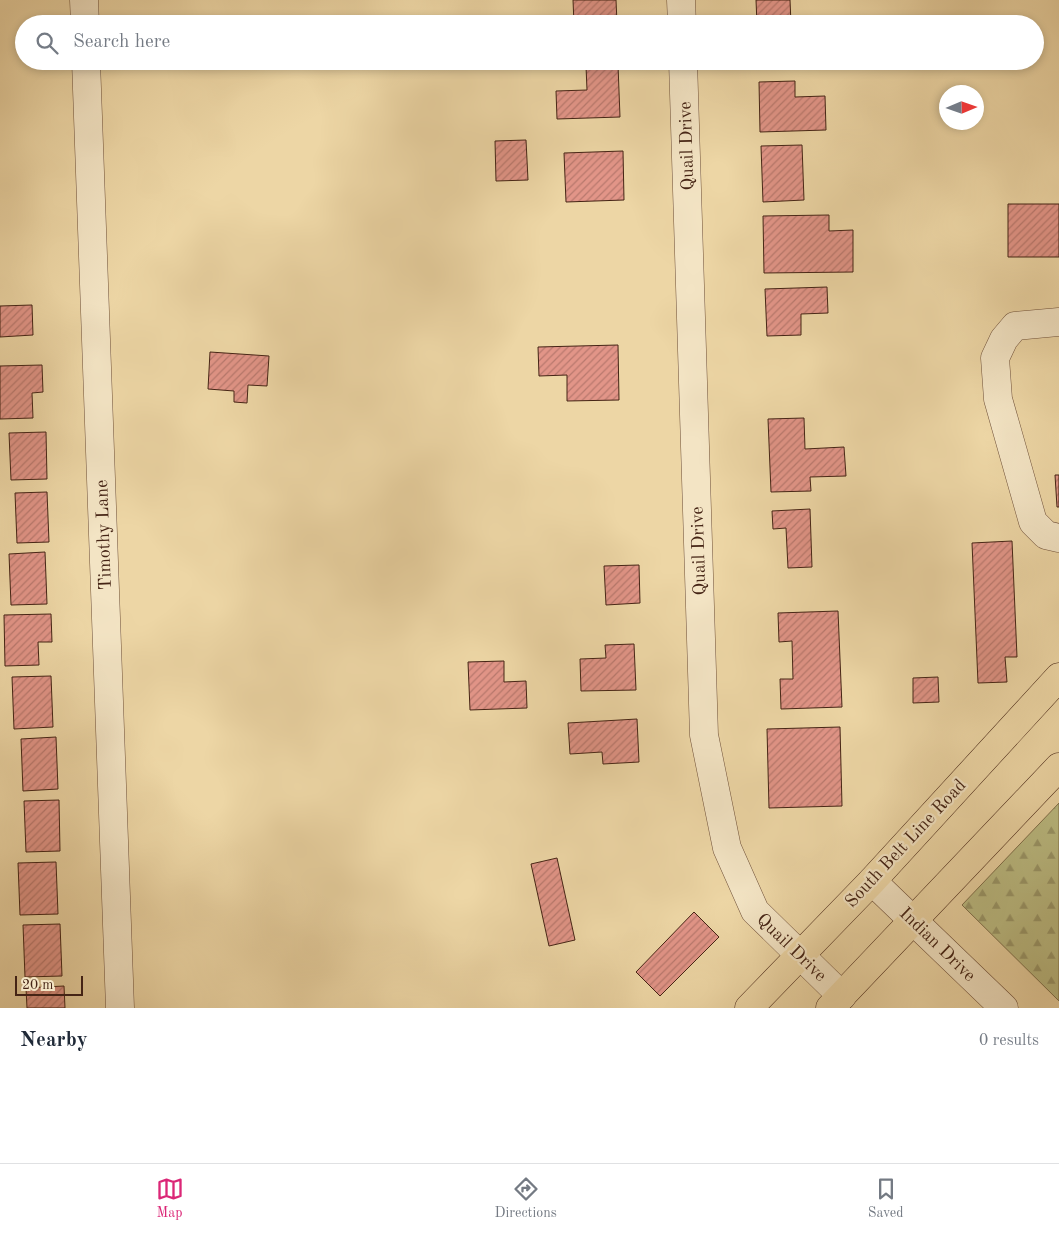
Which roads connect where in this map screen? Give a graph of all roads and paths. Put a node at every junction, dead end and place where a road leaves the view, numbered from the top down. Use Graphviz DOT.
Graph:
graph roads {
  1 [pos="84,0"];
  2 [pos="681,0"];
  3 [pos="85,15"];
  4 [pos="682,15"];
  5 [pos="86,70"];
  6 [pos="683,70"];
  7 [pos="1059,322"];
  8 [pos="1059,538"];
  9 [pos="1059,676"];
  10 [pos="1059,768"];
  11 [pos="872,880"];
  12 [pos="914,920"];
  13 [pos="800,955"];
  14 [pos="836,1002"];
  15 [pos="120,1008"];
  16 [pos="750,1008"];
  17 [pos="1004,1008"];
  1 -- 3 [label="street"];
  2 -- 4 [label="street"];
  5 -- 15 [label="street, Timothy Lane"];
  6 -- 13 [label="street, Quail Drive"];
  7 -- 8 [label="street"];
  9 -- 11 [label="main road, South Belt Line Road"];
  10 -- 12 [label="main road"];
  11 -- 12 [label="street, Indian Drive"];
  11 -- 13 [label="main road, South Belt Line Road"];
  12 -- 14 [label="main road"];
  12 -- 17 [label="street, Indian Drive"];
  13 -- 14 [label="street, Quail Drive"];
  13 -- 16 [label="main road, South Belt Line Road"];
}
